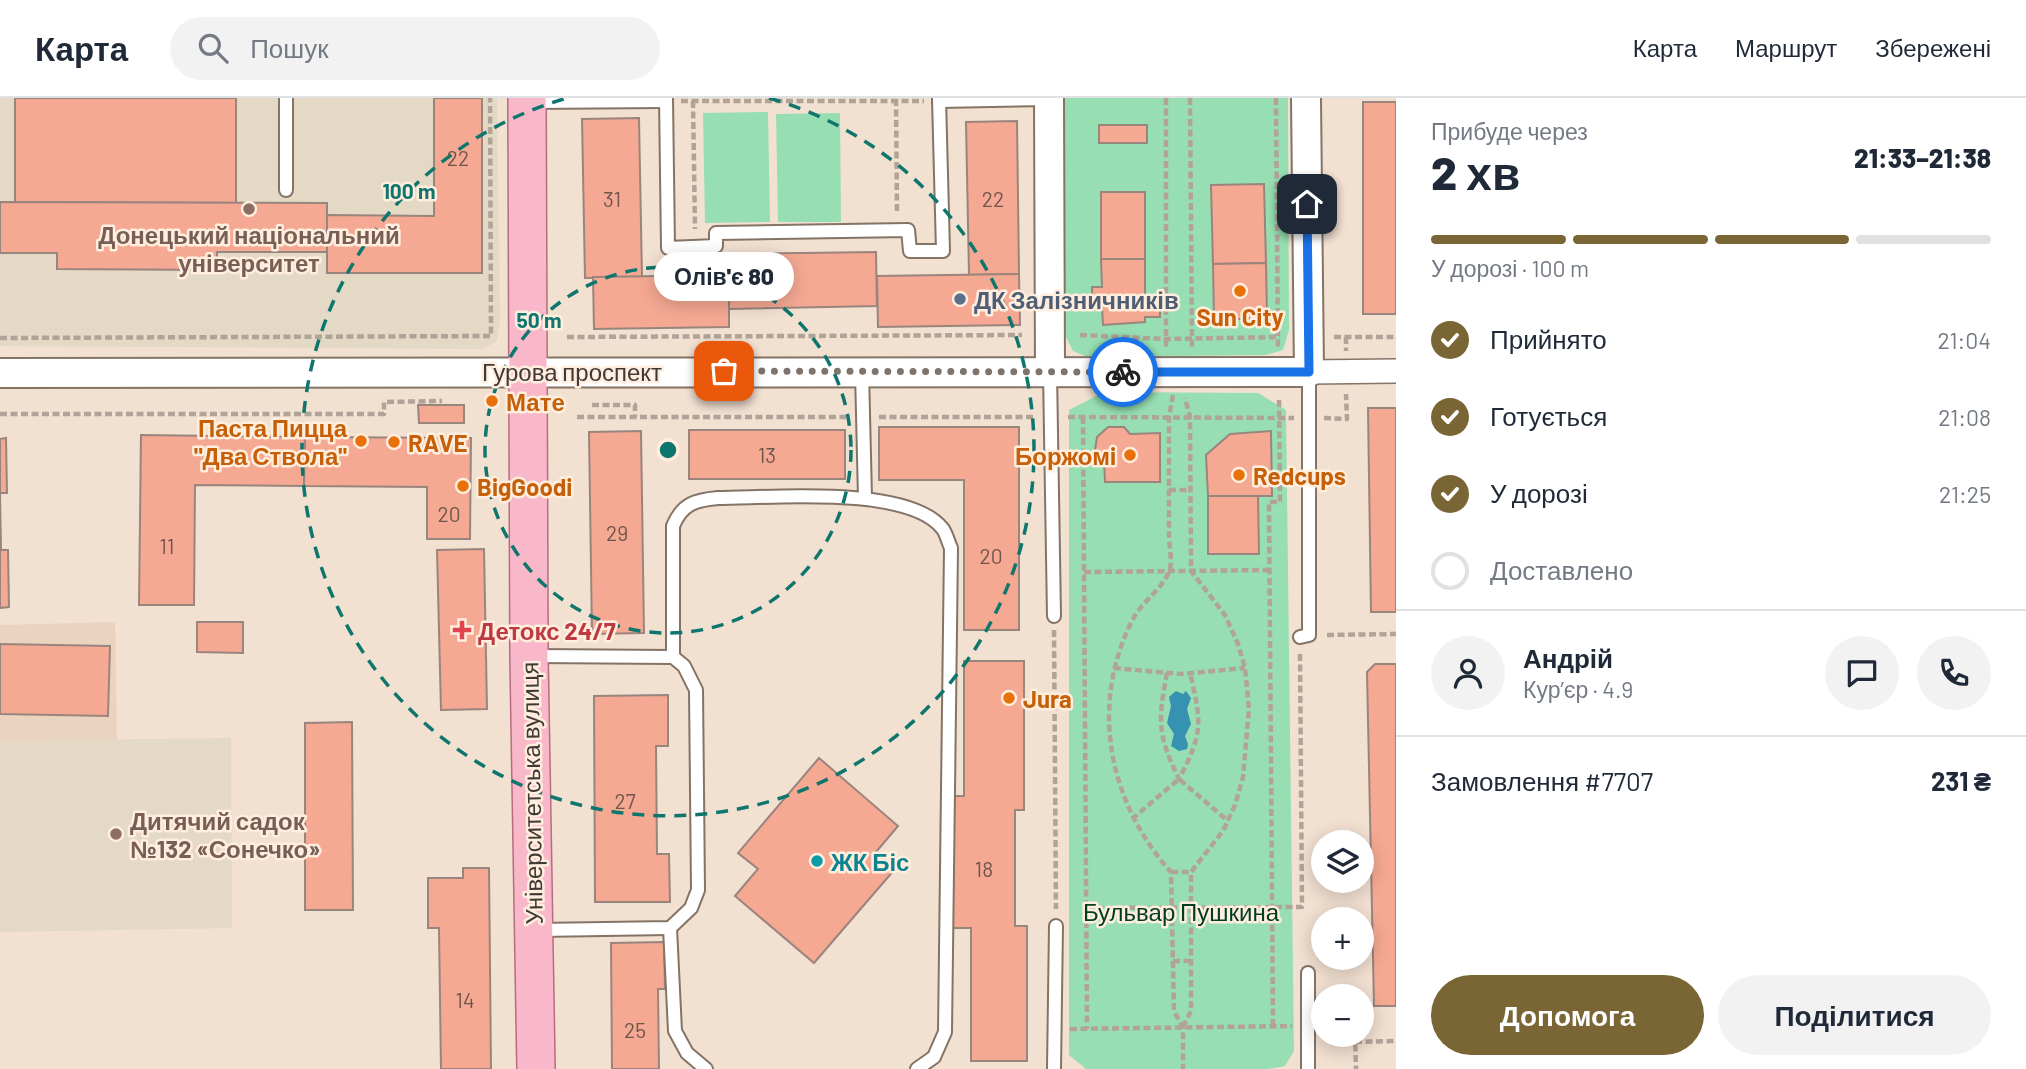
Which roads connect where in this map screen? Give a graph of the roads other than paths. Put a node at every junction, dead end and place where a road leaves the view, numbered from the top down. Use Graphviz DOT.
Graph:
graph roads {
  1 [pos="286,98"];
  2 [pos="1306,98"];
  3 [pos="666,99"];
  4 [pos="939,99"];
  5 [pos="1049,99"];
  6 [pos="527,100"];
  7 [pos="286,190"];
  8 [pos="529,371"];
  9 [pos="862,371"];
  10 [pos="1396,371"];
  11 [pos="1050,372"];
  12 [pos="1309,372"];
  13 [pos="0,373"];
  14 [pos="865,498"];
  15 [pos="1054,615"];
  16 [pos="1305,636"];
  17 [pos="529,656"];
  18 [pos="673,657"];
  19 [pos="1056,926"];
  20 [pos="670,928"];
  21 [pos="534,930"];
  22 [pos="1308,973"];
  23 [pos="536,1069"];
  24 [pos="706,1069"];
  25 [pos="917,1069"];
  26 [pos="1054,1069"];
  27 [pos="1308,1069"];
  1 -- 7 [label="lane"];
  2 -- 12 [label="street"];
  3 -- 4 [label="lane"];
  3 -- 6 [label="lane"];
  4 -- 5 [label="lane"];
  5 -- 11 [label="street"];
  6 -- 8 [label="main road, Університетська вулиця"];
  8 -- 9 [label="street, Гурова проспект"];
  8 -- 13 [label="street, Гурова проспект"];
  8 -- 17 [label="main road, Університетська вулиця"];
  9 -- 11 [label="street, Гурова проспект"];
  9 -- 14 [label="lane"];
  10 -- 12 [label="street, Гурова проспект"];
  11 -- 12 [label="street, Гурова проспект"];
  11 -- 15 [label="lane"];
  12 -- 16 [label="lane"];
  14 -- 18 [label="lane"];
  14 -- 25 [label="lane"];
  17 -- 18 [label="lane"];
  17 -- 21 [label="main road, Університетська вулиця"];
  18 -- 20 [label="lane"];
  19 -- 26 [label="lane"];
  20 -- 21 [label="lane"];
  20 -- 24 [label="lane"];
  21 -- 23 [label="main road, Університетська вулиця"];
  22 -- 27 [label="lane"];
}
